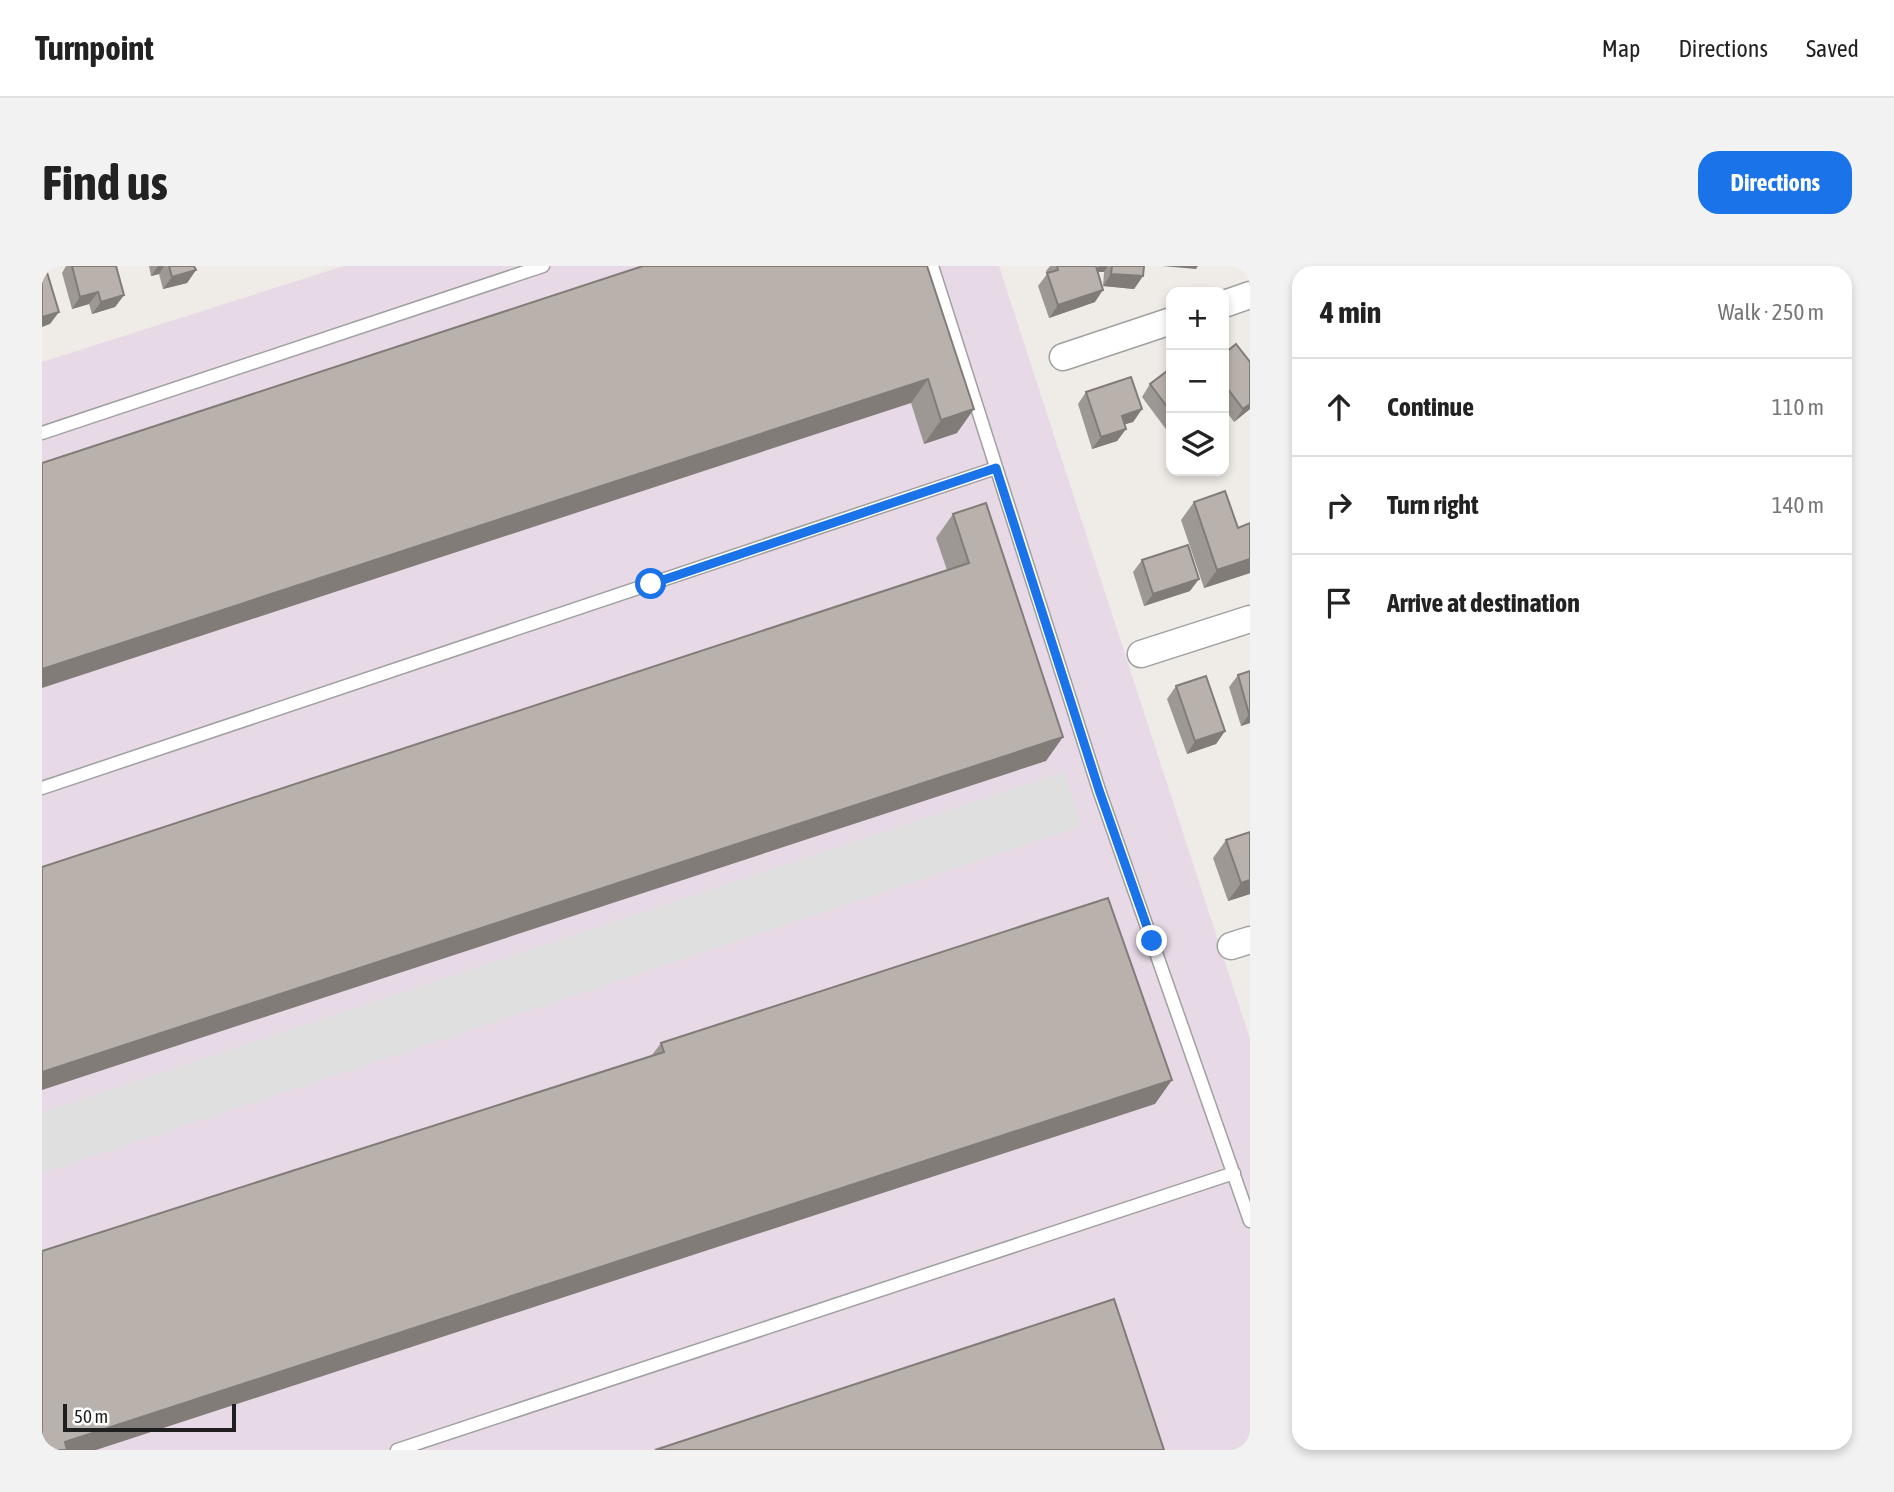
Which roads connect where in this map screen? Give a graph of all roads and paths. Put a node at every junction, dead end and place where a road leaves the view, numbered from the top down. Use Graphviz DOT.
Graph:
graph roads {
  1 [pos="543,266"];
  2 [pos="932,266"];
  3 [pos="1250,295"];
  4 [pos="1229,302"];
  5 [pos="1166,323"];
  6 [pos="1063,357"];
  7 [pos="42,433"];
  8 [pos="996,468"];
  9 [pos="1250,619"];
  10 [pos="1141,653"];
  11 [pos="42,788"];
  12 [pos="1234,1173"];
  13 [pos="1250,1222"];
  14 [pos="397,1450"];
  1 -- 7 [label="lane"];
  2 -- 8 [label="lane"];
  3 -- 4 [label="street"];
  5 -- 6 [label="street"];
  8 -- 11 [label="lane"];
  8 -- 12 [label="lane"];
  9 -- 10 [label="street"];
  12 -- 13 [label="lane"];
  12 -- 14 [label="lane"];
}
